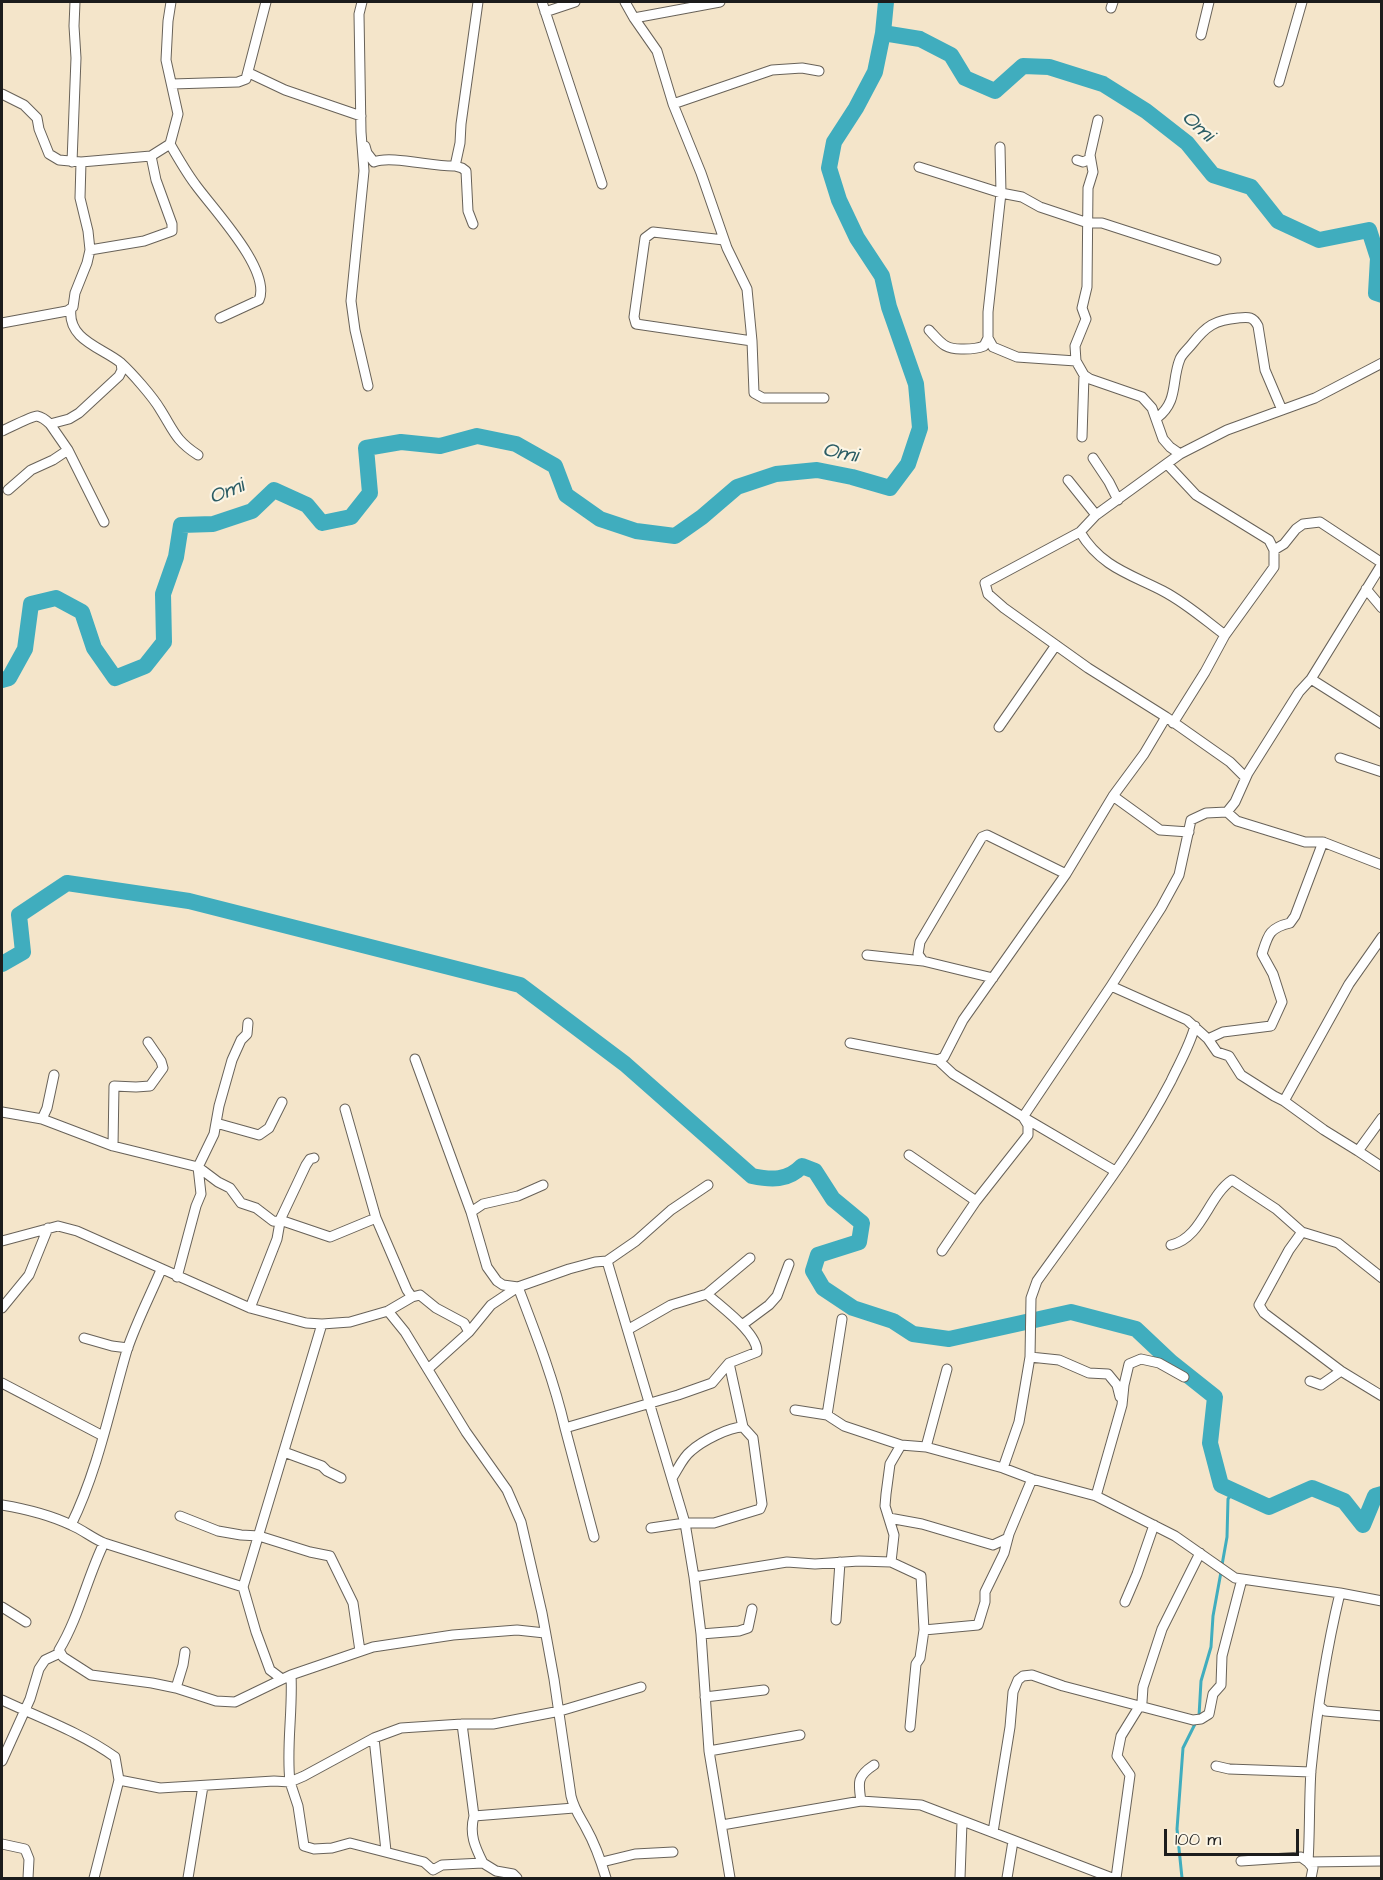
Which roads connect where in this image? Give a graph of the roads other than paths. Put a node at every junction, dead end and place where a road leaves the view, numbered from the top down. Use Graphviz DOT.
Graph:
graph roads {
  1 [pos="75,2"];
  2 [pos="171,2"];
  3 [pos="266,2"];
  4 [pos="362,2"];
  5 [pos="478,2"];
  6 [pos="542,2"];
  7 [pos="575,2"];
  8 [pos="625,2"];
  9 [pos="717,2"];
  10 [pos="1209,2"];
  11 [pos="1302,2"];
  12 [pos="546,12"];
  13 [pos="634,18"];
  14 [pos="1201,35"];
  15 [pos="819,71"];
  16 [pos="249,73"];
  17 [pos="1279,81"];
  18 [pos="172,84"];
  19 [pos="2,94"];
  20 [pos="673,104"];
  21 [pos="361,116"];
  22 [pos="1098,120"];
  23 [pos="361,132"];
  24 [pos="170,144"];
  25 [pos="1000,147"];
  26 [pos="151,156"];
  27 [pos="1090,159"];
  28 [pos="1077,160"];
  29 [pos="77,162"];
  30 [pos="455,166"];
  31 [pos="919,167"];
  32 [pos="602,184"];
  33 [pos="1001,193"];
  34 [pos="1088,223"];
  35 [pos="473,224"];
  36 [pos="724,240"];
  37 [pos="90,250"];
  38 [pos="1216,260"];
  39 [pos="71,309"];
  40 [pos="220,318"];
  41 [pos="2,323"];
  42 [pos="929,330"];
  43 [pos="988,338"];
  44 [pos="752,341"];
  45 [pos="1076,361"];
  46 [pos="121,363"];
  47 [pos="1382,363"];
  48 [pos="1084,375"];
  49 [pos="368,386"];
  50 [pos="824,398"];
  51 [pos="1282,410"];
  52 [pos="1157,418"];
  53 [pos="50,424"];
  54 [pos="2,431"];
  55 [pos="1082,437"];
  56 [pos="68,450"];
  57 [pos="1180,454"];
  58 [pos="198,455"];
  59 [pos="1094,458"];
  60 [pos="1167,464"];
  61 [pos="1068,480"];
  62 [pos="8,490"];
  63 [pos="1118,500"];
  64 [pos="1096,515"];
  65 [pos="104,522"];
  66 [pos="1080,532"];
  67 [pos="1274,550"];
  68 [pos="1382,563"];
  69 [pos="1366,589"];
  70 [pos="1382,608"];
  71 [pos="1225,635"];
  72 [pos="1056,645"];
  73 [pos="1311,679"];
  74 [pos="1170,720"];
  75 [pos="1382,724"];
  76 [pos="999,727"];
  77 [pos="1340,758"];
  78 [pos="1382,771"];
  79 [pos="1248,773"];
  80 [pos="1113,796"];
  81 [pos="1227,812"];
  82 [pos="1190,831"];
  83 [pos="1323,842"];
  84 [pos="1382,865"];
  85 [pos="1066,874"];
  86 [pos="1382,937"];
  87 [pos="867,955"];
  88 [pos="923,961"];
  89 [pos="993,978"];
  90 [pos="1111,986"];
  91 [pos="248,1023"];
  92 [pos="1195,1026"];
  93 [pos="1208,1039"];
  94 [pos="148,1042"];
  95 [pos="850,1043"];
  96 [pos="415,1059"];
  97 [pos="939,1060"];
  98 [pos="54,1075"];
  99 [pos="1284,1101"];
  100 [pos="282,1102"];
  101 [pos="345,1109"];
  102 [pos="2,1112"];
  103 [pos="1023,1117"];
  104 [pos="1382,1118"];
  105 [pos="42,1119"];
  106 [pos="216,1123"];
  107 [pos="113,1146"];
  108 [pos="1359,1151"];
  109 [pos="909,1155"];
  110 [pos="314,1158"];
  111 [pos="198,1167"];
  112 [pos="1382,1167"];
  113 [pos="1115,1171"];
  114 [pos="543,1185"];
  115 [pos="708,1185"];
  116 [pos="976,1201"];
  117 [pos="471,1212"];
  118 [pos="376,1218"];
  119 [pos="48,1228"];
  120 [pos="1302,1232"];
  121 [pos="2,1241"];
  122 [pos="1171,1245"];
  123 [pos="942,1251"];
  124 [pos="750,1258"];
  125 [pos="607,1261"];
  126 [pos="789,1264"];
  127 [pos="161,1270"];
  128 [pos="177,1277"];
  129 [pos="1382,1278"];
  130 [pos="518,1287"];
  131 [pos="707,1294"];
  132 [pos="411,1297"];
  133 [pos="2,1308"];
  134 [pos="250,1308"];
  135 [pos="388,1311"];
  136 [pos="842,1319"];
  137 [pos="322,1324"];
  138 [pos="742,1325"];
  139 [pos="628,1329"];
  140 [pos="469,1332"];
  141 [pos="84,1338"];
  142 [pos="128,1348"];
  143 [pos="1030,1357"];
  144 [pos="729,1363"];
  145 [pos="428,1369"];
  146 [pos="947,1369"];
  147 [pos="1341,1371"];
  148 [pos="1184,1377"];
  149 [pos="1310,1381"];
  150 [pos="2,1383"];
  151 [pos="1382,1396"];
  152 [pos="650,1403"];
  153 [pos="1122,1405"];
  154 [pos="795,1410"];
  155 [pos="827,1415"];
  156 [pos="743,1427"];
  157 [pos="565,1428"];
  158 [pos="102,1436"];
  159 [pos="901,1445"];
  160 [pos="926,1447"];
  161 [pos="284,1452"];
  162 [pos="1003,1468"];
  163 [pos="341,1478"];
  164 [pos="672,1478"];
  165 [pos="1032,1479"];
  166 [pos="1096,1496"];
  167 [pos="2,1505"];
  168 [pos="180,1516"];
  169 [pos="889,1518"];
  170 [pos="685,1523"];
  171 [pos="71,1525"];
  172 [pos="1154,1525"];
  173 [pos="651,1528"];
  174 [pos="259,1536"];
  175 [pos="594,1537"];
  176 [pos="1008,1539"];
  177 [pos="104,1543"];
  178 [pos="1200,1553"];
  179 [pos="840,1562"];
  180 [pos="891,1562"];
  181 [pos="694,1578"];
  182 [pos="1242,1579"];
  183 [pos="243,1587"];
  184 [pos="1340,1593"];
  185 [pos="1382,1600"];
  186 [pos="1125,1602"];
  187 [pos="2,1607"];
  188 [pos="752,1609"];
  189 [pos="836,1620"];
  190 [pos="26,1622"];
  191 [pos="924,1630"];
  192 [pos="545,1633"];
  193 [pos="700,1634"];
  194 [pos="360,1651"];
  195 [pos="185,1652"];
  196 [pos="60,1653"];
  197 [pos="286,1677"];
  198 [pos="641,1687"];
  199 [pos="176,1688"];
  200 [pos="764,1690"];
  201 [pos="705,1697"];
  202 [pos="2,1700"];
  203 [pos="1140,1706"];
  204 [pos="1319,1706"];
  205 [pos="25,1711"];
  206 [pos="560,1711"];
  207 [pos="1382,1716"];
  208 [pos="462,1724"];
  209 [pos="910,1727"];
  210 [pos="800,1735"];
  211 [pos="374,1738"];
  212 [pos="709,1751"];
  213 [pos="2,1761"];
  214 [pos="874,1765"];
  215 [pos="1216,1766"];
  216 [pos="1311,1772"];
  217 [pos="119,1780"];
  218 [pos="290,1782"];
  219 [pos="203,1786"];
  220 [pos="861,1801"];
  221 [pos="574,1808"];
  222 [pos="474,1816"];
  223 [pos="962,1822"];
  224 [pos="722,1825"];
  225 [pos="993,1832"];
  226 [pos="1013,1841"];
  227 [pos="2,1844"];
  228 [pos="386,1851"];
  229 [pos="673,1852"];
  230 [pos="1382,1860"];
  231 [pos="1241,1861"];
  232 [pos="602,1862"];
  233 [pos="1308,1862"];
  234 [pos="483,1863"];
  235 [pos="433,1874"];
  236 [pos="28,1878"];
  237 [pos="94,1878"];
  238 [pos="188,1878"];
  239 [pos="517,1878"];
  240 [pos="606,1878"];
  241 [pos="730,1878"];
  242 [pos="960,1878"];
  243 [pos="1007,1878"];
  244 [pos="1114,1878"];
  245 [pos="1311,1878"];
  1 -- 29 [label="street"];
  2 -- 18 [label="street"];
  3 -- 16 [label="street"];
  4 -- 21 [label="street"];
  5 -- 30 [label="street"];
  6 -- 12 [label="street"];
  7 -- 12 [label="street"];
  8 -- 13 [label="street"];
  9 -- 13 [label="street"];
  10 -- 14 [label="street"];
  11 -- 17 [label="street"];
  12 -- 32 [label="street"];
  13 -- 20 [label="street"];
  15 -- 20 [label="street"];
  16 -- 18 [label="street"];
  16 -- 21 [label="street"];
  18 -- 24 [label="street"];
  19 -- 29 [label="street"];
  20 -- 36 [label="street"];
  21 -- 23 [label="street"];
  22 -- 27 [label="street"];
  23 -- 30 [label="street"];
  23 -- 49 [label="street"];
  24 -- 26 [label="street"];
  24 -- 40 [label="street"];
  25 -- 33 [label="street"];
  26 -- 29 [label="street"];
  26 -- 37 [label="street"];
  27 -- 28 [label="street"];
  27 -- 34 [label="street"];
  29 -- 37 [label="street"];
  30 -- 35 [label="street"];
  31 -- 33 [label="street"];
  33 -- 34 [label="street"];
  33 -- 43 [label="street"];
  34 -- 38 [label="street"];
  34 -- 45 [label="street"];
  36 -- 44 [label="street"];
  36 -- 44 [label="street"];
  37 -- 39 [label="street"];
  39 -- 41 [label="street"];
  39 -- 46 [label="street"];
  42 -- 43 [label="street"];
  43 -- 45 [label="street"];
  44 -- 50 [label="street"];
  45 -- 48 [label="street"];
  46 -- 53 [label="street"];
  46 -- 58 [label="street"];
  47 -- 51 [label="street"];
  48 -- 52 [label="street"];
  48 -- 55 [label="street"];
  51 -- 52 [label="street"];
  51 -- 57 [label="street"];
  52 -- 57 [label="street"];
  53 -- 54 [label="street"];
  53 -- 56 [label="street"];
  56 -- 62 [label="street"];
  56 -- 65 [label="street"];
  57 -- 60 [label="street"];
  59 -- 63 [label="street"];
  60 -- 63 [label="street"];
  60 -- 67 [label="street"];
  61 -- 64 [label="street"];
  63 -- 64 [label="street"];
  64 -- 66 [label="street"];
  66 -- 71 [label="street"];
  66 -- 72 [label="street"];
  67 -- 68 [label="street"];
  67 -- 71 [label="street"];
  68 -- 69 [label="street"];
  69 -- 70 [label="street"];
  69 -- 73 [label="street"];
  71 -- 74 [label="street"];
  72 -- 74 [label="street"];
  72 -- 76 [label="street"];
  73 -- 75 [label="street"];
  73 -- 79 [label="street"];
  74 -- 79 [label="street"];
  74 -- 80 [label="street"];
  77 -- 78 [label="street"];
  79 -- 81 [label="street"];
  80 -- 82 [label="street"];
  80 -- 85 [label="street"];
  81 -- 82 [label="street"];
  81 -- 83 [label="street"];
  82 -- 90 [label="street"];
  83 -- 84 [label="street"];
  83 -- 93 [label="street"];
  85 -- 88 [label="street"];
  85 -- 89 [label="street"];
  86 -- 99 [label="street"];
  87 -- 88 [label="street"];
  88 -- 89 [label="street"];
  89 -- 97 [label="street"];
  90 -- 92 [label="street"];
  90 -- 103 [label="street"];
  91 -- 106 [label="street"];
  92 -- 93 [label="street"];
  92 -- 113 [label="street"];
  93 -- 99 [label="street"];
  94 -- 107 [label="street"];
  95 -- 97 [label="street"];
  96 -- 117 [label="street"];
  97 -- 103 [label="street"];
  98 -- 105 [label="street"];
  99 -- 108 [label="street"];
  100 -- 106 [label="street"];
  101 -- 118 [label="street"];
  102 -- 105 [label="street"];
  103 -- 113 [label="street"];
  103 -- 116 [label="street"];
  104 -- 108 [label="street"];
  105 -- 107 [label="street"];
  106 -- 111 [label="street"];
  107 -- 111 [label="street"];
  108 -- 112 [label="street"];
  109 -- 116 [label="street"];
  110 -- 118 [label="street"];
  111 -- 128 [label="street"];
  111 -- 134 [label="street"];
  113 -- 143 [label="street"];
  114 -- 117 [label="street"];
  115 -- 125 [label="street"];
  116 -- 123 [label="street"];
  117 -- 130 [label="street"];
  118 -- 132 [label="street"];
  119 -- 121 [label="street"];
  119 -- 127 [label="street"];
  119 -- 133 [label="street"];
  120 -- 122 [label="street"];
  120 -- 129 [label="street"];
  120 -- 147 [label="street"];
  124 -- 131 [label="street"];
  125 -- 130 [label="street"];
  125 -- 139 [label="street"];
  126 -- 138 [label="street"];
  127 -- 128 [label="street"];
  127 -- 142 [label="street"];
  128 -- 134 [label="street"];
  130 -- 140 [label="street"];
  130 -- 157 [label="street"];
  131 -- 138 [label="street"];
  131 -- 139 [label="street"];
  132 -- 135 [label="street"];
  132 -- 140 [label="street"];
  134 -- 137 [label="street"];
  135 -- 137 [label="street"];
  135 -- 145 [label="street"];
  136 -- 155 [label="street"];
  137 -- 161 [label="street"];
  138 -- 144 [label="street"];
  139 -- 152 [label="street"];
  140 -- 145 [label="street"];
  141 -- 142 [label="street"];
  142 -- 158 [label="street"];
  143 -- 153 [label="street"];
  143 -- 162 [label="street"];
  144 -- 152 [label="street"];
  144 -- 156 [label="street"];
  145 -- 192 [label="street"];
  146 -- 160 [label="street"];
  147 -- 149 [label="street"];
  147 -- 151 [label="street"];
  148 -- 153 [label="street"];
  150 -- 158 [label="street"];
  152 -- 157 [label="street"];
  152 -- 164 [label="street"];
  153 -- 166 [label="street"];
  154 -- 155 [label="street"];
  155 -- 159 [label="street"];
  156 -- 164 [label="street"];
  156 -- 170 [label="street"];
  157 -- 175 [label="street"];
  158 -- 171 [label="street"];
  159 -- 160 [label="street"];
  159 -- 169 [label="street"];
  160 -- 162 [label="street"];
  161 -- 163 [label="street"];
  161 -- 174 [label="street"];
  162 -- 165 [label="street"];
  164 -- 170 [label="street"];
  165 -- 166 [label="street"];
  165 -- 176 [label="street"];
  166 -- 172 [label="street"];
  167 -- 171 [label="street"];
  168 -- 174 [label="street"];
  169 -- 176 [label="street"];
  169 -- 180 [label="street"];
  170 -- 173 [label="street"];
  170 -- 181 [label="street"];
  171 -- 177 [label="street"];
  172 -- 178 [label="street"];
  172 -- 186 [label="street"];
  174 -- 183 [label="street"];
  174 -- 194 [label="street"];
  176 -- 191 [label="street"];
  177 -- 183 [label="street"];
  177 -- 196 [label="street"];
  178 -- 182 [label="street"];
  178 -- 203 [label="street"];
  179 -- 180 [label="street"];
  179 -- 181 [label="street"];
  179 -- 189 [label="street"];
  180 -- 191 [label="street"];
  181 -- 193 [label="street"];
  182 -- 184 [label="street"];
  182 -- 203 [label="street"];
  183 -- 197 [label="street"];
  184 -- 185 [label="street"];
  184 -- 204 [label="street"];
  187 -- 190 [label="street"];
  188 -- 193 [label="street"];
  191 -- 209 [label="street"];
  192 -- 194 [label="street"];
  192 -- 206 [label="street"];
  193 -- 201 [label="street"];
  194 -- 197 [label="street"];
  195 -- 199 [label="street"];
  196 -- 199 [label="street"];
  196 -- 205 [label="street"];
  197 -- 199 [label="street"];
  197 -- 218 [label="street"];
  198 -- 206 [label="street"];
  200 -- 201 [label="street"];
  201 -- 212 [label="street"];
  202 -- 205 [label="street"];
  203 -- 225 [label="street"];
  203 -- 244 [label="street"];
  204 -- 207 [label="street"];
  204 -- 216 [label="street"];
  205 -- 213 [label="street"];
  205 -- 217 [label="street"];
  206 -- 208 [label="street"];
  206 -- 221 [label="street"];
  208 -- 211 [label="street"];
  208 -- 222 [label="street"];
  210 -- 212 [label="street"];
  211 -- 218 [label="street"];
  211 -- 228 [label="street"];
  212 -- 224 [label="street"];
  214 -- 220 [label="street"];
  215 -- 216 [label="street"];
  216 -- 233 [label="street"];
  217 -- 219 [label="street"];
  217 -- 237 [label="street"];
  218 -- 219 [label="street"];
  218 -- 228 [label="street"];
  219 -- 238 [label="street"];
  220 -- 223 [label="street"];
  220 -- 224 [label="street"];
  221 -- 222 [label="street"];
  221 -- 232 [label="street"];
  222 -- 234 [label="street"];
  223 -- 225 [label="street"];
  223 -- 242 [label="street"];
  224 -- 241 [label="street"];
  225 -- 226 [label="street"];
  226 -- 243 [label="street"];
  226 -- 244 [label="street"];
  227 -- 236 [label="street"];
  228 -- 235 [label="street"];
  229 -- 232 [label="street"];
  230 -- 233 [label="street"];
  231 -- 233 [label="street"];
  232 -- 240 [label="street"];
  233 -- 245 [label="street"];
  234 -- 235 [label="street"];
  234 -- 239 [label="street"];
}
